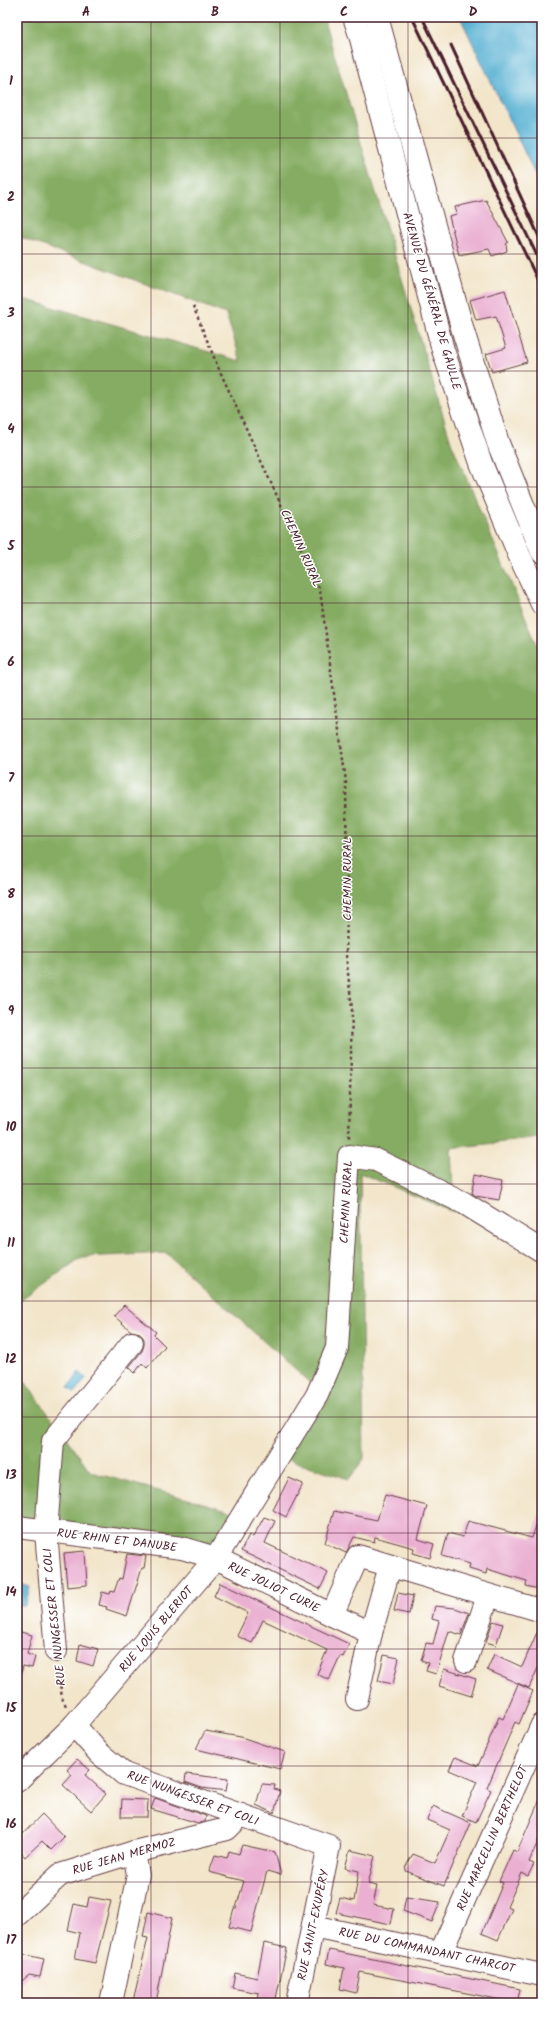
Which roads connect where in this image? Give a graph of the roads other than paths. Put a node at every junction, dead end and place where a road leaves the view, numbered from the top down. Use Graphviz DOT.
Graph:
graph roads {
  1 [pos="357,26"];
  2 [pos="380,26"];
  3 [pos="542,552"];
  4 [pos="520,557"];
  5 [pos="542,581"];
  6 [pos="542,604"];
  7 [pos="542,1251"];
  8 [pos="132,1343"];
  9 [pos="275,1463"];
  10 [pos="17,1527"];
  11 [pos="46,1532"];
  12 [pos="216,1558"];
  13 [pos="390,1566"];
  14 [pos="488,1596"];
  15 [pos="542,1611"];
  16 [pos="332,1615"];
  17 [pos="371,1633"];
  18 [pos="56,1651"];
  19 [pos="466,1661"];
  20 [pos="357,1700"];
  21 [pos="74,1725"];
  22 [pos="542,1725"];
  23 [pos="17,1781"];
  24 [pos="240,1815"];
  25 [pos="329,1846"];
  26 [pos="134,1852"];
  27 [pos="17,1915"];
  28 [pos="313,1926"];
  29 [pos="441,1952"];
  30 [pos="542,1975"];
  31 [pos="111,2003"];
  32 [pos="296,2003"];
  1 -- 4 [label="street, AVENUE DU GÉNÉRAL DE GAULLE"];
  2 -- 3 [label="street, AVENUE DU GÉNÉRAL DE GAULLE"];
  4 -- 5 [label="street"];
  4 -- 6 [label="street, AVENUE DU GÉNÉRAL DE GAULLE"];
  7 -- 9 [label="street, CHEMIN RURAL"];
  8 -- 11 [label="street, RUE NUNGESSER ET COLI"];
  9 -- 12 [label="street, RUE LOUIS BLERIOT"];
  10 -- 11 [label="street, RUE RHIN ET DANUBE"];
  11 -- 12 [label="street, RUE RHIN ET DANUBE"];
  11 -- 18 [label="street, RUE NUNGESSER ET COLI"];
  12 -- 16 [label="street, RUE JOLIOT CURIE"];
  12 -- 21 [label="street, RUE LOUIS BLERIOT"];
  13 -- 14 [label="street, RUE JOLIOT CURIE"];
  13 -- 16 [label="street, RUE JOLIOT CURIE"];
  13 -- 17 [label="street"];
  14 -- 15 [label="street, RUE JOLIOT CURIE"];
  14 -- 19 [label="street"];
  16 -- 17 [label="street, RUE JOLIOT CURIE"];
  17 -- 20 [label="street"];
  21 -- 23 [label="street, RUE LOUIS BLERIOT"];
  21 -- 24 [label="street, RUE NUNGESSER ET COLI"];
  22 -- 29 [label="street, RUE MARCELLIN BERTHELOT"];
  24 -- 25 [label="street, RUE NUNGESSER ET COLI"];
  24 -- 26 [label="street, RUE JEAN MERMOZ"];
  25 -- 28 [label="street, RUE SAINT-EXUPÉRY"];
  26 -- 27 [label="street, RUE JEAN MERMOZ"];
  26 -- 31 [label="street"];
  28 -- 29 [label="street, RUE DU COMMANDANT CHARCOT"];
  28 -- 32 [label="street, RUE SAINT-EXUPÉRY"];
  29 -- 30 [label="street, RUE DU COMMANDANT CHARCOT"];
}
